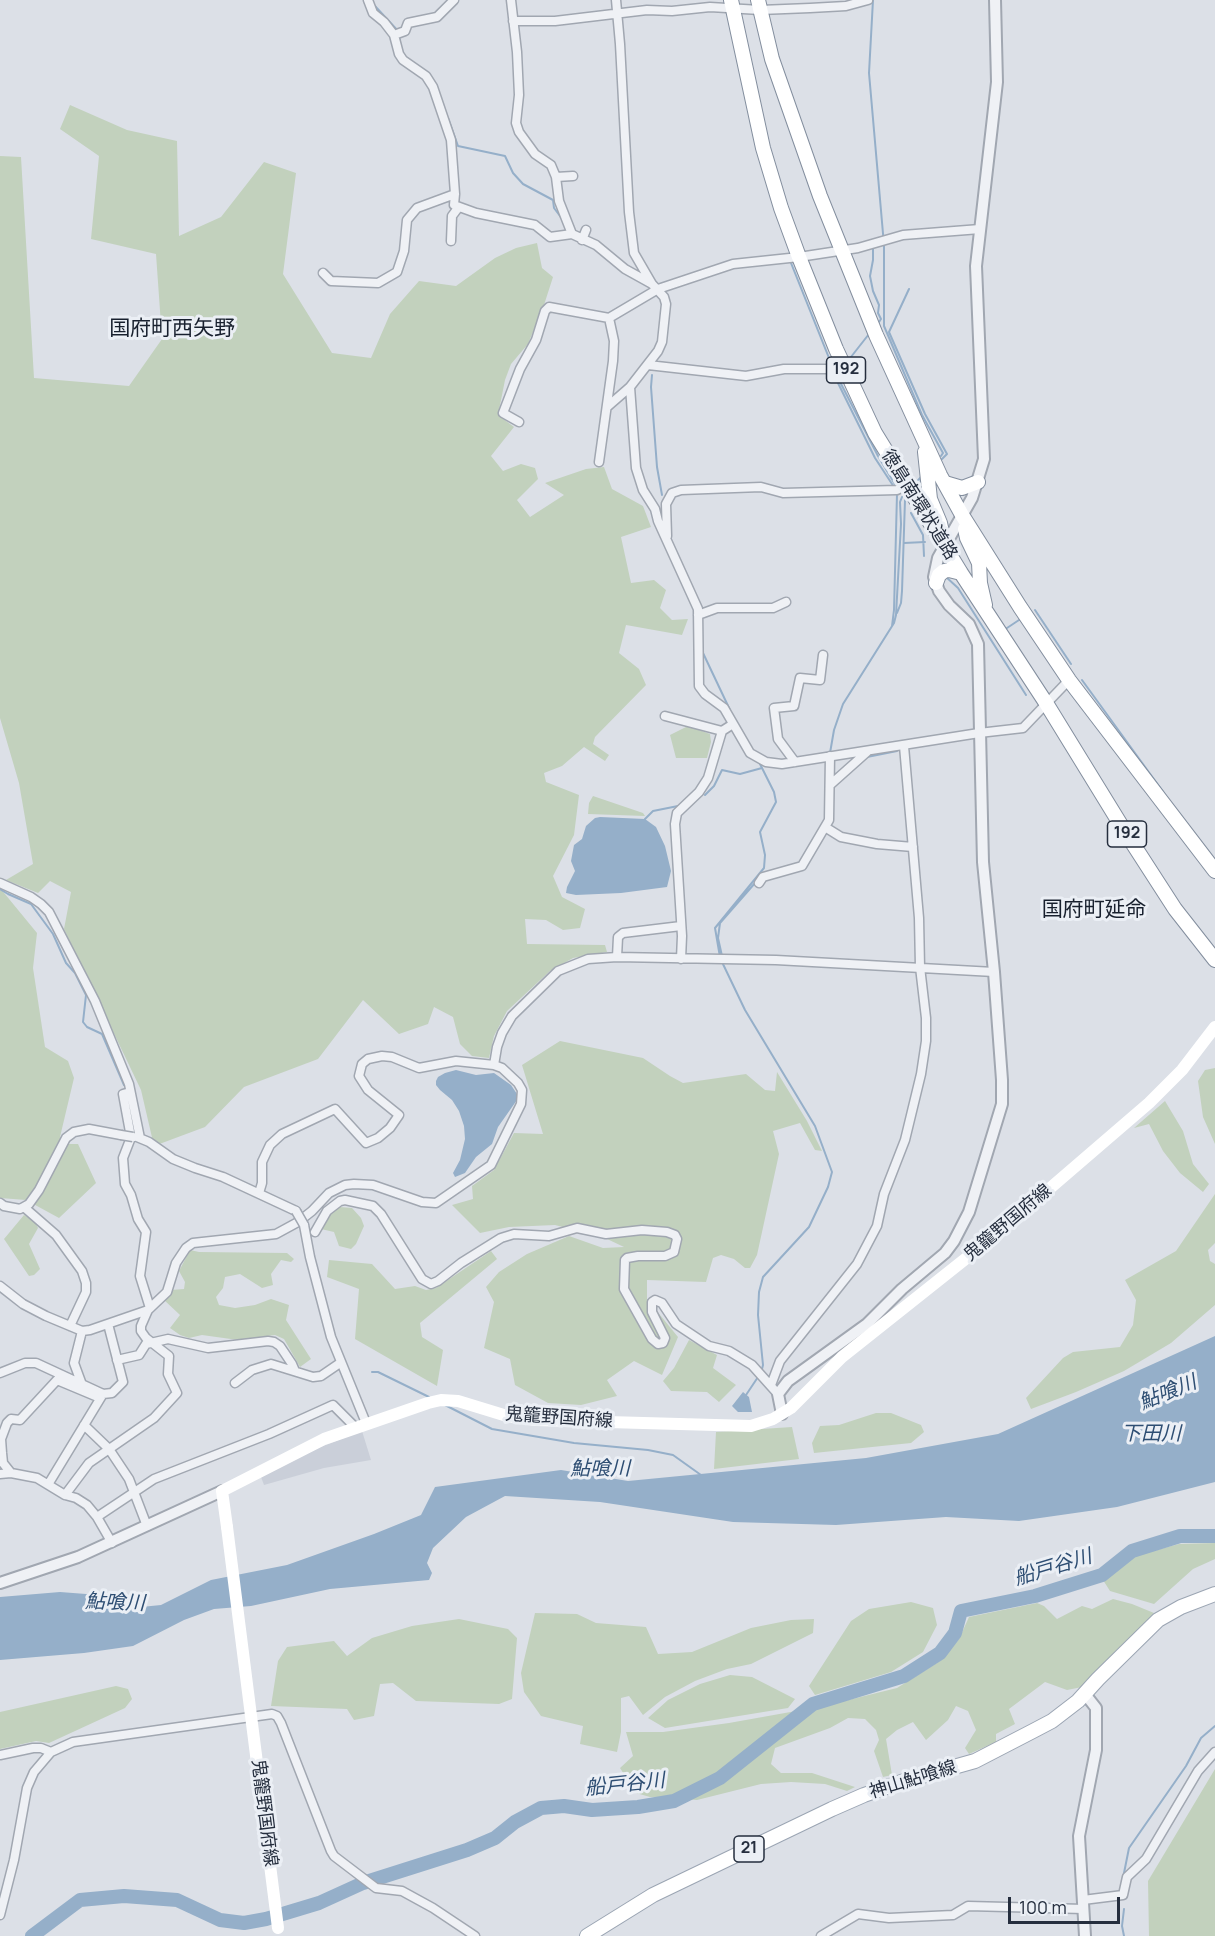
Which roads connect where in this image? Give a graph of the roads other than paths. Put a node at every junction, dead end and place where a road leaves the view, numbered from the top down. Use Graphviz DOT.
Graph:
graph roads {
  1 [pos="368,0"];
  2 [pos="454,0"];
  3 [pos="511,0"];
  4 [pos="616,0"];
  5 [pos="868,0"];
  6 [pos="995,0"];
  7 [pos="731,4"];
  8 [pos="759,5"];
  9 [pos="617,14"];
  10 [pos="513,21"];
  11 [pos="398,34"];
  12 [pos="573,176"];
  13 [pos="556,177"];
  14 [pos="455,194"];
  15 [pos="458,208"];
  16 [pos="980,229"];
  17 [pos="586,230"];
  18 [pos="572,234"];
  19 [pos="582,240"];
  20 [pos="451,241"];
  21 [pos="842,249"];
  22 [pos="799,257"];
  23 [pos="323,273"];
  24 [pos="378,283"];
  25 [pos="655,287"];
  26 [pos="372,293"];
  27 [pos="609,318"];
  28 [pos="648,365"];
  29 [pos="844,366"];
  30 [pos="630,387"];
  31 [pos="608,407"];
  32 [pos="519,422"];
  33 [pos="924,438"];
  34 [pos="599,462"];
  35 [pos="978,482"];
  36 [pos="945,483"];
  37 [pos="907,485"];
  38 [pos="962,515"];
  39 [pos="667,539"];
  40 [pos="945,546"];
  41 [pos="961,573"];
  42 [pos="936,584"];
  43 [pos="786,602"];
  44 [pos="698,615"];
  45 [pos="988,616"];
  46 [pos="823,655"];
  47 [pos="1070,680"];
  48 [pos="1046,703"];
  49 [pos="665,716"];
  50 [pos="733,724"];
  51 [pos="722,731"];
  52 [pos="979,733"];
  53 [pos="904,746"];
  54 [pos="867,752"];
  55 [pos="830,756"];
  56 [pos="795,762"];
  57 [pos="830,785"];
  58 [pos="825,828"];
  59 [pos="913,847"];
  60 [pos="1215,871"];
  61 [pos="0,883"];
  62 [pos="759,883"];
  63 [pos="681,926"];
  64 [pos="617,957"];
  65 [pos="681,959"];
  66 [pos="1215,960"];
  67 [pos="920,968"];
  68 [pos="994,972"];
  69 [pos="1215,1027"];
  70 [pos="494,1065"];
  71 [pos="130,1092"];
  72 [pos="137,1137"];
  73 [pos="336,1189"];
  74 [pos="259,1193"];
  75 [pos="0,1203"];
  76 [pos="25,1208"];
  77 [pos="315,1232"];
  78 [pos="310,1257"];
  79 [pos="0,1286"];
  80 [pos="149,1309"];
  81 [pos="108,1324"];
  82 [pos="70,1326"];
  83 [pos="82,1330"];
  84 [pos="152,1342"];
  85 [pos="117,1360"];
  86 [pos="340,1363"];
  87 [pos="295,1371"];
  88 [pos="0,1372"];
  89 [pos="767,1381"];
  90 [pos="81,1382"];
  91 [pos="235,1383"];
  92 [pos="778,1394"];
  93 [pos="102,1396"];
  94 [pos="782,1414"];
  95 [pos="3,1421"];
  96 [pos="84,1425"];
  97 [pos="360,1425"];
  98 [pos="109,1449"];
  99 [pos="11,1473"];
  100 [pos="0,1474"];
  101 [pos="49,1484"];
  102 [pos="222,1491"];
  103 [pos="133,1493"];
  104 [pos="65,1494"];
  105 [pos="97,1517"];
  106 [pos="147,1526"];
  107 [pos="111,1543"];
  108 [pos="0,1583"];
  109 [pos="1215,1594"];
  110 [pos="1085,1694"];
  111 [pos="51,1752"];
  112 [pos="1215,1752"];
  113 [pos="0,1755"];
  114 [pos="1083,1905"];
  115 [pos="0,1915"];
  116 [pos="279,1932"];
  117 [pos="475,1936"];
  118 [pos="587,1936"];
  119 [pos="821,1936"];
  120 [pos="1085,1936"];
  1 -- 11 [label="street"];
  2 -- 11 [label="street"];
  3 -- 10 [label="street"];
  4 -- 9 [label="street"];
  5 -- 8 [label="street"];
  6 -- 16 [label="street"];
  7 -- 8 [label="street"];
  7 -- 9 [label="street"];
  7 -- 22 [label="main road, 徳島南環状道路 / 192"];
  8 -- 21 [label="main road, 徳島南環状道路 / 192"];
  9 -- 10 [label="street"];
  9 -- 25 [label="street"];
  10 -- 13 [label="street"];
  11 -- 14 [label="street"];
  12 -- 13 [label="street"];
  13 -- 18 [label="street"];
  14 -- 15 [label="street"];
  14 -- 24 [label="street"];
  15 -- 18 [label="street"];
  15 -- 20 [label="street"];
  16 -- 21 [label="street"];
  16 -- 35 [label="street"];
  17 -- 19 [label="street"];
  18 -- 19 [label="street"];
  19 -- 25 [label="street"];
  21 -- 22 [label="street"];
  21 -- 33 [label="main road, 徳島南環状道路 / 192"];
  22 -- 25 [label="street"];
  22 -- 29 [label="main road, 徳島南環状道路 / 192"];
  23 -- 24 [label="street"];
  24 -- 26 [label="street"];
  25 -- 27 [label="street"];
  25 -- 28 [label="street"];
  27 -- 31 [label="street"];
  27 -- 32 [label="street"];
  28 -- 29 [label="street"];
  28 -- 30 [label="street"];
  29 -- 37 [label="main road, 徳島南環状道路 / 192"];
  30 -- 31 [label="street"];
  30 -- 39 [label="street"];
  31 -- 34 [label="street"];
  33 -- 36 [label="main road, 徳島南環状道路 / 192"];
  33 -- 40 [label="main road"];
  35 -- 36 [label="main road"];
  35 -- 38 [label="street"];
  36 -- 38 [label="main road, 徳島南環状道路 / 192"];
  37 -- 39 [label="street"];
  37 -- 40 [label="main road, 徳島南環状道路 / 192"];
  38 -- 40 [label="street"];
  38 -- 45 [label="main road"];
  38 -- 47 [label="main road, 徳島南環状道路 / 192"];
  39 -- 44 [label="street"];
  40 -- 41 [label="main road, 徳島南環状道路 / 192"];
  40 -- 42 [label="street"];
  41 -- 42 [label="main road"];
  41 -- 45 [label="main road, 徳島南環状道路 / 192"];
  42 -- 52 [label="street"];
  43 -- 44 [label="street"];
  44 -- 50 [label="street"];
  45 -- 48 [label="main road, 徳島南環状道路 / 192"];
  46 -- 56 [label="street"];
  47 -- 48 [label="street"];
  47 -- 60 [label="main road, 徳島南環状道路 / 192"];
  48 -- 52 [label="street"];
  48 -- 66 [label="main road, 徳島南環状道路 / 192"];
  49 -- 51 [label="street"];
  50 -- 51 [label="street"];
  50 -- 56 [label="street"];
  51 -- 63 [label="street"];
  52 -- 53 [label="street"];
  52 -- 68 [label="street"];
  53 -- 54 [label="street"];
  53 -- 59 [label="street"];
  54 -- 55 [label="street"];
  54 -- 57 [label="street"];
  55 -- 56 [label="street"];
  55 -- 57 [label="street"];
  57 -- 58 [label="street"];
  58 -- 59 [label="street"];
  58 -- 62 [label="street"];
  59 -- 67 [label="street"];
  61 -- 71 [label="street"];
  63 -- 64 [label="street"];
  63 -- 65 [label="street"];
  64 -- 65 [label="street"];
  64 -- 70 [label="street"];
  65 -- 67 [label="street"];
  67 -- 68 [label="street"];
  67 -- 89 [label="street"];
  68 -- 92 [label="street"];
  69 -- 94 [label="main road, 鬼籠野国府線"];
  70 -- 73 [label="street"];
  70 -- 74 [label="street"];
  71 -- 72 [label="street"];
  71 -- 80 [label="street"];
  72 -- 74 [label="street"];
  72 -- 76 [label="street, bridge"];
  73 -- 77 [label="street"];
  73 -- 80 [label="street"];
  74 -- 78 [label="street, bridge"];
  75 -- 76 [label="street"];
  76 -- 82 [label="street"];
  77 -- 78 [label="street"];
  77 -- 89 [label="street"];
  78 -- 86 [label="street"];
  79 -- 82 [label="street"];
  80 -- 81 [label="street"];
  80 -- 84 [label="street"];
  81 -- 83 [label="street"];
  81 -- 85 [label="street"];
  82 -- 83 [label="street"];
  83 -- 90 [label="street"];
  84 -- 85 [label="street"];
  84 -- 87 [label="street"];
  84 -- 98 [label="street"];
  85 -- 93 [label="street"];
  86 -- 87 [label="street"];
  86 -- 97 [label="street"];
  87 -- 91 [label="street"];
  88 -- 90 [label="street"];
  89 -- 92 [label="street"];
  90 -- 93 [label="street"];
  92 -- 94 [label="street"];
  93 -- 95 [label="street"];
  93 -- 96 [label="street"];
  94 -- 97 [label="main road, 鬼籠野国府線"];
  95 -- 99 [label="street"];
  96 -- 98 [label="street"];
  96 -- 101 [label="street"];
  97 -- 102 [label="main road, 鬼籠野国府線"];
  97 -- 103 [label="street"];
  98 -- 103 [label="street"];
  98 -- 104 [label="street"];
  99 -- 100 [label="street"];
  99 -- 101 [label="street"];
  101 -- 104 [label="street"];
  102 -- 106 [label="street"];
  102 -- 116 [label="main road, 鬼籠野国府線, bridge"];
  103 -- 105 [label="street"];
  103 -- 106 [label="street"];
  104 -- 105 [label="street"];
  105 -- 107 [label="street"];
  106 -- 107 [label="street"];
  107 -- 108 [label="street"];
  109 -- 110 [label="main road, 神山鮎喰線 / 21"];
  110 -- 114 [label="street"];
  110 -- 118 [label="main road, 神山鮎喰線 / 21"];
  111 -- 113 [label="street"];
  111 -- 115 [label="street"];
  111 -- 117 [label="street"];
  112 -- 114 [label="street"];
  114 -- 119 [label="street"];
  114 -- 120 [label="street"];
}
